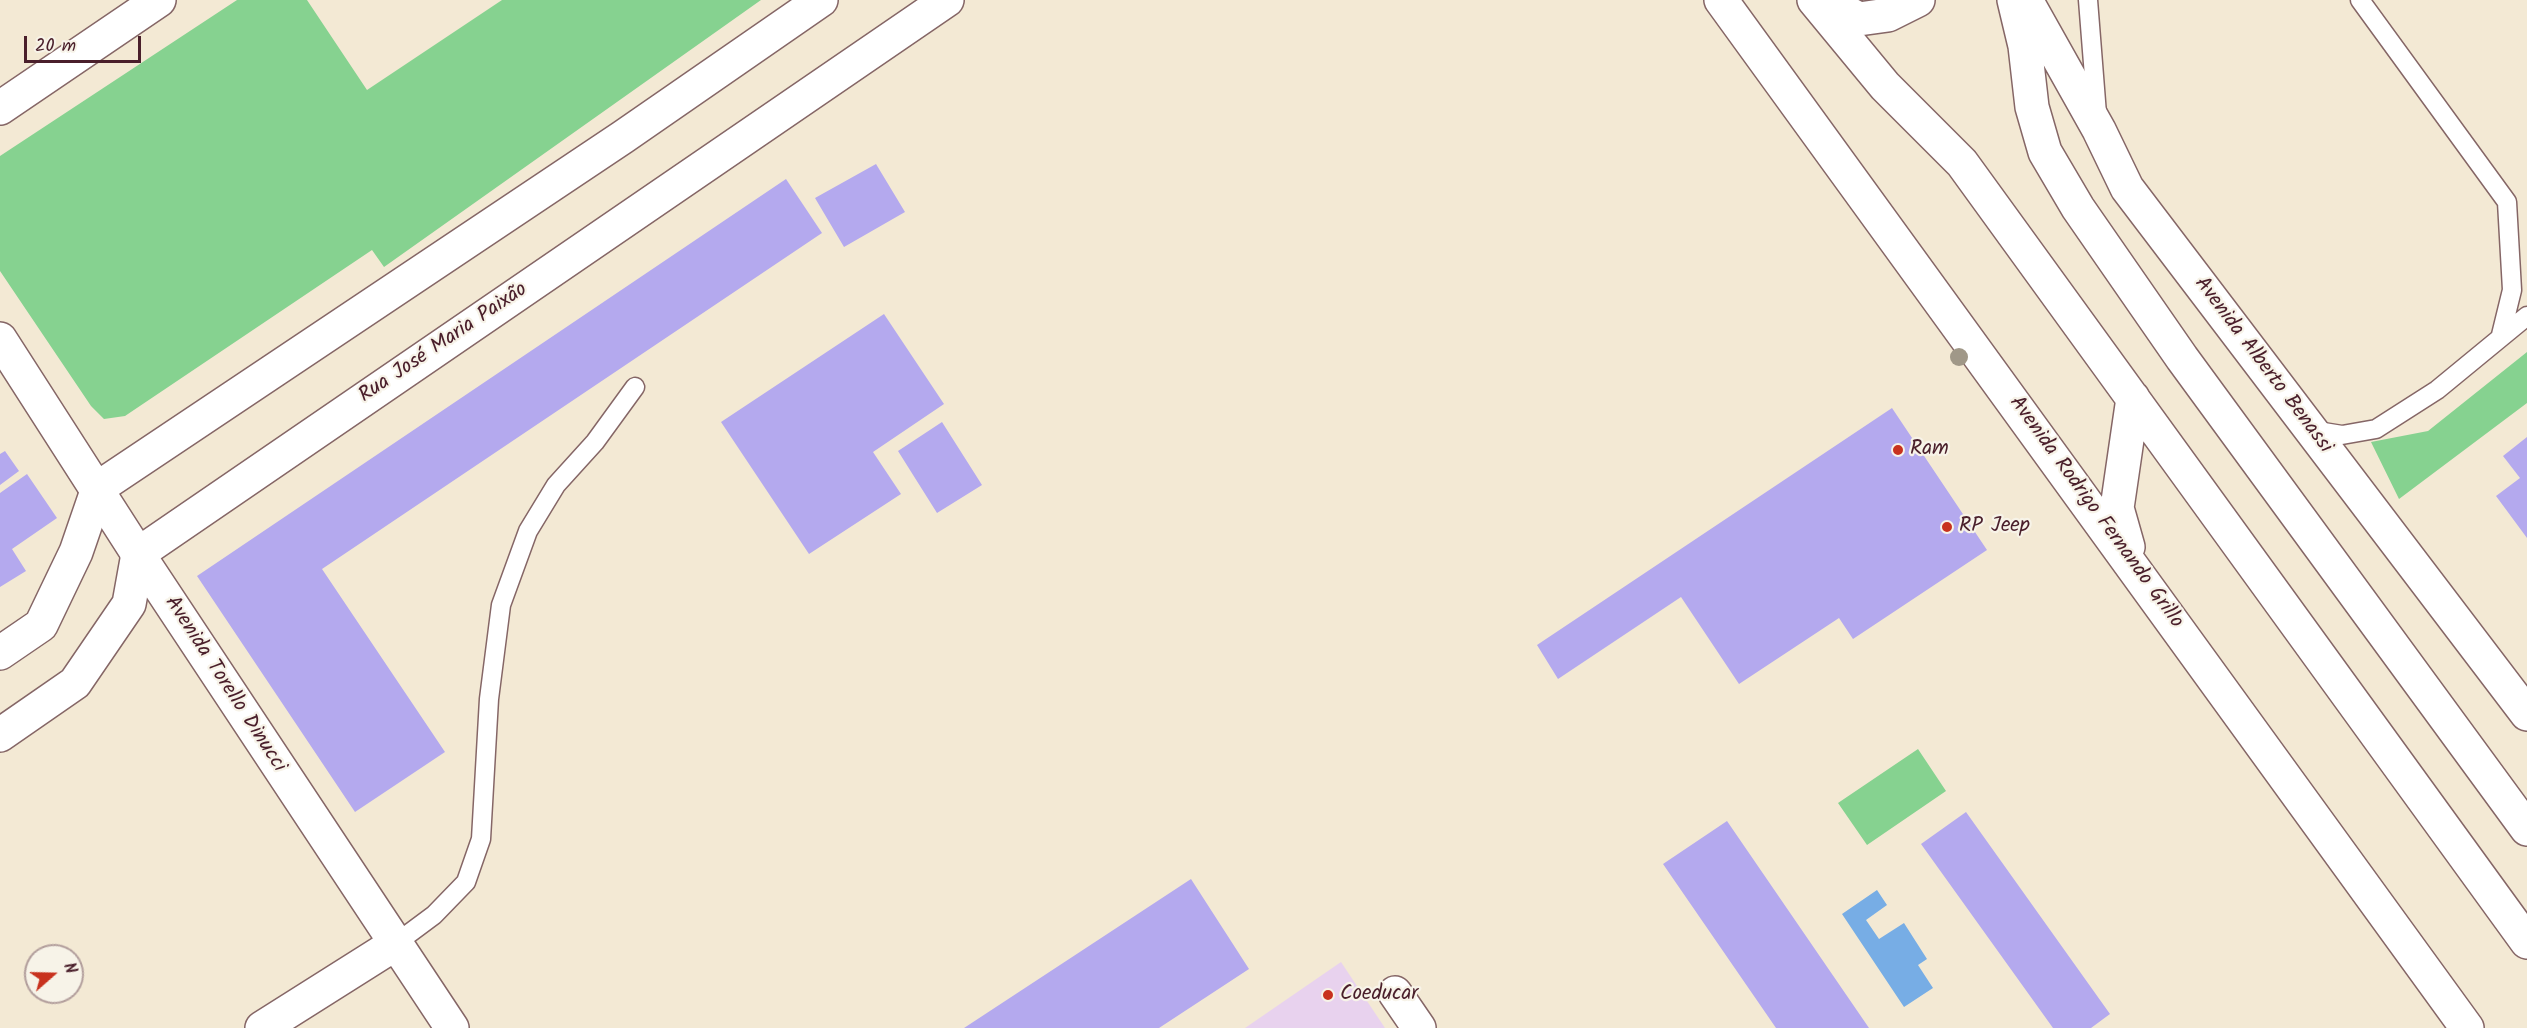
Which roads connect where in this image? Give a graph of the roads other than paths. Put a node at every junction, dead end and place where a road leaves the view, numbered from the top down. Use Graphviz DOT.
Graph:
graph roads {
  1 [pos="159,0"];
  2 [pos="821,0"];
  3 [pos="947,0"];
  4 [pos="1721,0"];
  5 [pos="1814,0"];
  6 [pos="1823,0"];
  7 [pos="1918,0"];
  8 [pos="2014,0"];
  9 [pos="2025,0"];
  10 [pos="2088,0"];
  11 [pos="2360,0"];
  12 [pos="0,108"];
  13 [pos="2099,130"];
  14 [pos="2527,316"];
  15 [pos="2501,335"];
  16 [pos="0,339"];
  17 [pos="635,387"];
  18 [pos="2133,398"];
  19 [pos="2309,429"];
  20 [pos="98,488"];
  21 [pos="138,554"];
  22 [pos="2132,563"];
  23 [pos="0,653"];
  24 [pos="2527,714"];
  25 [pos="0,735"];
  26 [pos="2527,829"];
  27 [pos="2527,942"];
  28 [pos="395,944"];
  29 [pos="1395,993"];
  30 [pos="262,1028"];
  31 [pos="452,1028"];
  32 [pos="1419,1028"];
  33 [pos="2467,1028"];
  1 -- 12 [label="street"];
  2 -- 20 [label="street"];
  3 -- 21 [label="street, Rua José Maria Paixão"];
  4 -- 22 [label="street, Avenida Rodrigo Fernando Grillo"];
  5 -- 18 [label="street"];
  6 -- 7 [label="street"];
  8 -- 26 [label="street"];
  9 -- 13 [label="street, Avenida Alberto Benassi"];
  10 -- 13 [label="lane"];
  11 -- 15 [label="lane"];
  13 -- 19 [label="street, Avenida Alberto Benassi"];
  14 -- 15 [label="lane"];
  15 -- 19 [label="lane"];
  16 -- 20 [label="street, Avenida Torello Dinucci"];
  17 -- 28 [label="lane"];
  18 -- 22 [label="street"];
  18 -- 27 [label="street"];
  19 -- 24 [label="street, Avenida Alberto Benassi"];
  20 -- 21 [label="street, Avenida Torello Dinucci"];
  20 -- 23 [label="street"];
  21 -- 25 [label="street"];
  21 -- 28 [label="street, Avenida Torello Dinucci"];
  22 -- 33 [label="street, Avenida Rodrigo Fernando Grillo"];
  28 -- 30 [label="street"];
  28 -- 31 [label="street, Avenida Torello Dinucci"];
  29 -- 32 [label="street"];
}
